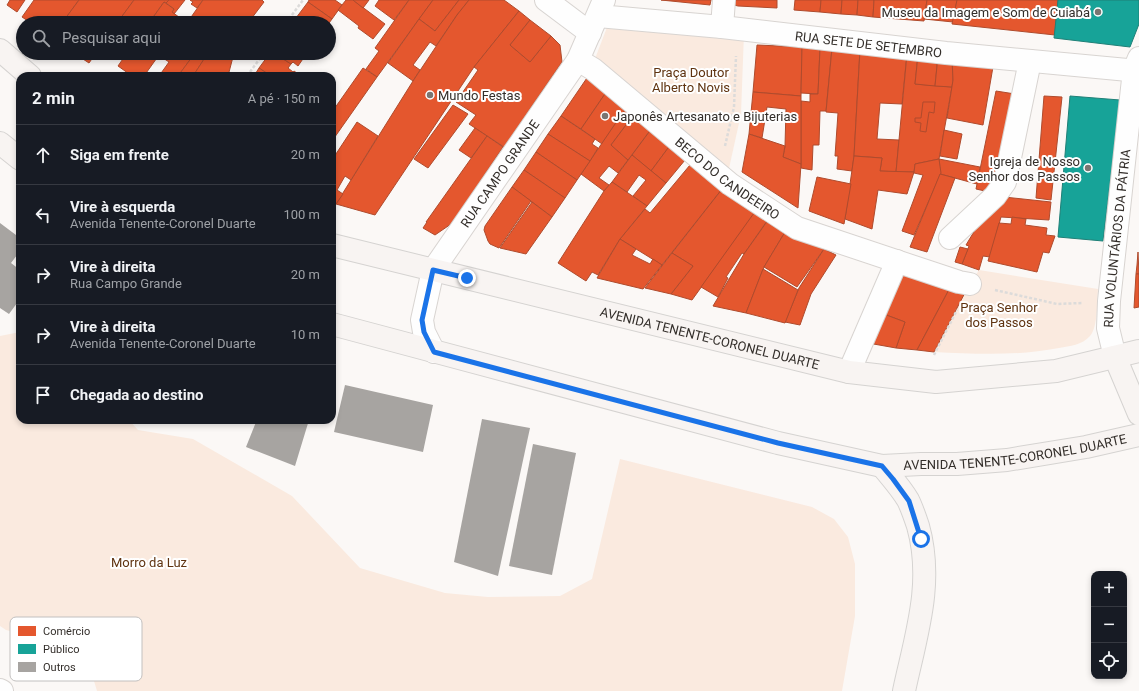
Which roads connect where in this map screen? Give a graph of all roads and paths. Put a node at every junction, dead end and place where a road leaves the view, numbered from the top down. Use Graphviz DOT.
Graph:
graph roads {
  1 [pos="303,0"];
  2 [pos="546,0"];
  3 [pos="724,0"];
  4 [pos="291,16"];
  5 [pos="597,16"];
  6 [pos="729,28"];
  7 [pos="0,50"];
  8 [pos="259,60"];
  9 [pos="578,60"];
  10 [pos="1030,61"];
  11 [pos="1137,66"];
  12 [pos="25,72"];
  13 [pos="250,72"];
  14 [pos="0,143"];
  15 [pos="16,156"];
  16 [pos="718,174"];
  17 [pos="950,238"];
  18 [pos="336,246"];
  19 [pos="897,261"];
  20 [pos="433,270"];
  21 [pos="970,284"];
  22 [pos="1109,301"];
  23 [pos="336,325"];
  24 [pos="1139,351"];
  25 [pos="434,352"];
  26 [pos="1115,357"];
  27 [pos="850,372"];
  28 [pos="921,381"];
  29 [pos="1139,414"];
  30 [pos="1139,435"];
  31 [pos="882,466"];
  32 [pos="904,691"];
  1 -- 4 [label="path"];
  2 -- 5 [label="street"];
  3 -- 6 [label="street"];
  5 -- 6 [label="street, RUA SETE DE SETEMBRO"];
  5 -- 9 [label="street, RUA CAMPO GRANDE"];
  6 -- 10 [label="street, RUA SETE DE SETEMBRO"];
  6 -- 16 [label="path"];
  7 -- 12 [label="main road"];
  8 -- 13 [label="path"];
  9 -- 16 [label="street, BECO DO CANDEEIRO"];
  9 -- 20 [label="street, RUA CAMPO GRANDE"];
  10 -- 11 [label="street, RUA SETE DE SETEMBRO"];
  10 -- 17 [label="street"];
  11 -- 22 [label="street, RUA VOLUNTÁRIOS DA PÁTRIA"];
  14 -- 15 [label="main road"];
  16 -- 19 [label="street, BECO DO CANDEEIRO"];
  18 -- 20 [label="main road, AVENIDA TENENTE-CORONEL DUARTE"];
  19 -- 21 [label="street, BECO DO CANDEEIRO"];
  19 -- 27 [label="street"];
  20 -- 25 [label="street, RUA CAMPO GRANDE"];
  20 -- 27 [label="main road, AVENIDA TENENTE-CORONEL DUARTE"];
  21 -- 22 [label="path"];
  21 -- 28 [label="path"];
  22 -- 26 [label="street, RUA VOLUNTÁRIOS DA PÁTRIA"];
  23 -- 25 [label="main road, AVENIDA TENENTE-CORONEL DUARTE"];
  24 -- 26 [label="main road, AVENIDA TENENTE-CORONEL DUARTE"];
  25 -- 31 [label="main road, AVENIDA TENENTE-CORONEL DUARTE"];
  26 -- 28 [label="main road, AVENIDA TENENTE-CORONEL DUARTE"];
  26 -- 29 [label="main road, RUA VOLUNTÁRIOS DA PÁTRIA"];
  27 -- 28 [label="main road, AVENIDA TENENTE-CORONEL DUARTE"];
  30 -- 31 [label="main road, AVENIDA TENENTE-CORONEL DUARTE"];
  31 -- 32 [label="main road"];
}
